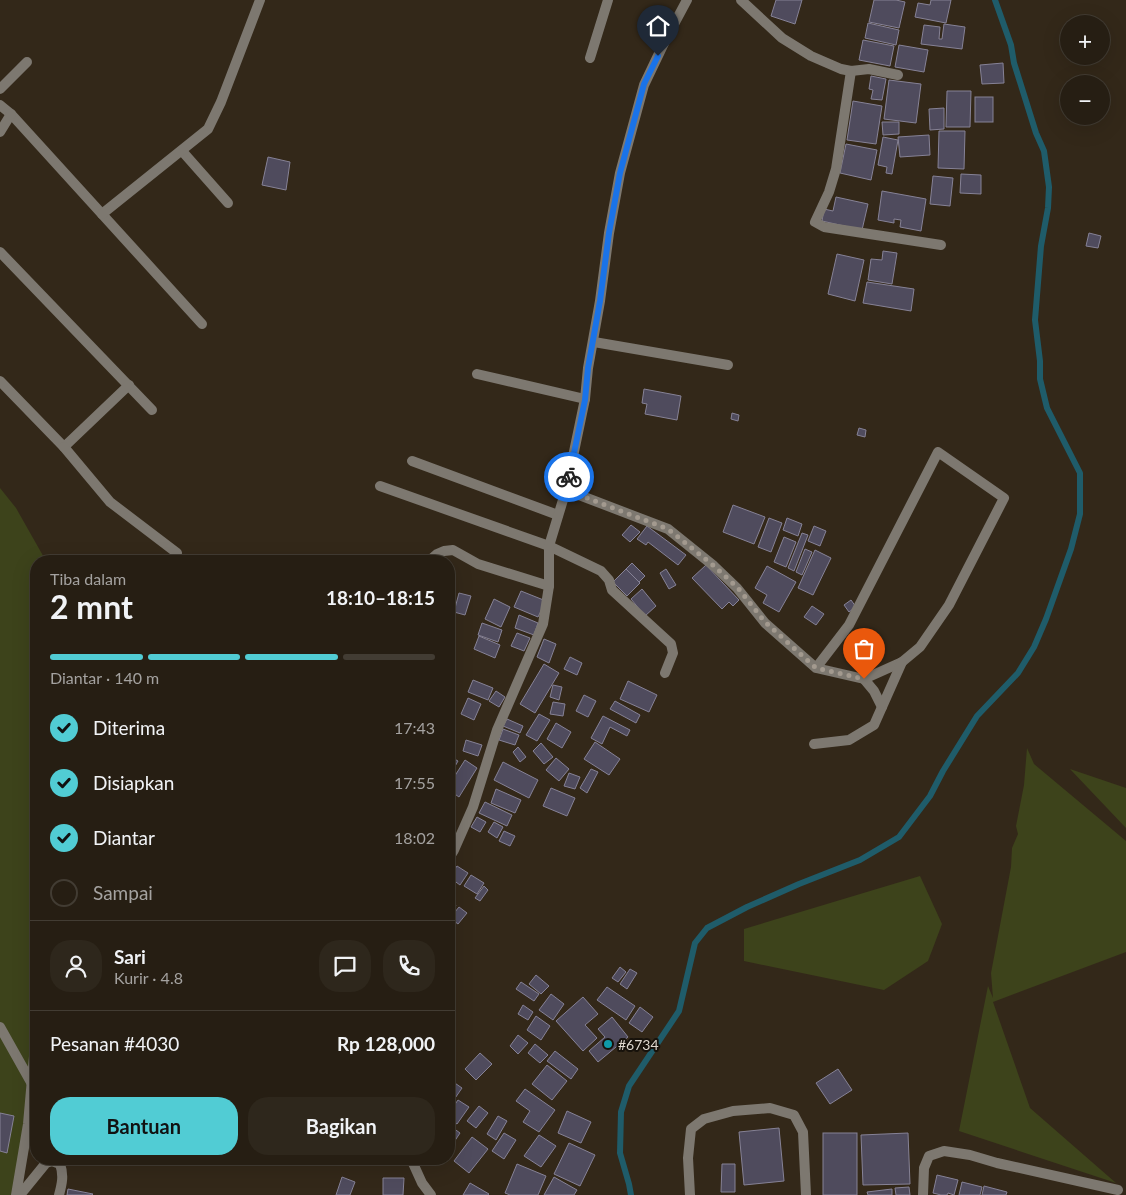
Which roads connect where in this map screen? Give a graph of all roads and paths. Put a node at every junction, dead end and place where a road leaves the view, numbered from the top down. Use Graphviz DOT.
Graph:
graph roads {
  1 [pos="260,0"];
  2 [pos="608,0"];
  3 [pos="687,0"];
  4 [pos="741,0"];
  5 [pos="590,58"];
  6 [pos="27,62"];
  7 [pos="851,71"];
  8 [pos="898,75"];
  9 [pos="0,89"];
  10 [pos="0,105"];
  11 [pos="11,114"];
  12 [pos="0,132"];
  13 [pos="182,151"];
  14 [pos="228,203"];
  15 [pos="102,214"];
  16 [pos="941,245"];
  17 [pos="2,257"];
  18 [pos="202,324"];
  19 [pos="594,342"];
  20 [pos="728,365"];
  21 [pos="477,374"];
  22 [pos="0,381"];
  23 [pos="128,385"];
  24 [pos="585,400"];
  25 [pos="152,410"];
  26 [pos="64,446"];
  27 [pos="412,461"];
  28 [pos="380,486"];
  29 [pos="566,490"];
  30 [pos="558,515"];
  31 [pos="549,546"];
  32 [pos="177,553"];
  33 [pos="436,555"];
  34 [pos="549,586"];
  35 [pos="902,662"];
  36 [pos="816,668"];
  37 [pos="665,673"];
  38 [pos="864,679"];
  39 [pos="882,707"];
  40 [pos="814,744"];
  41 [pos="455,848"];
  42 [pos="0,1027"];
  43 [pos="30,1080"];
  44 [pos="30,1104"];
  45 [pos="45,1165"];
  46 [pos="60,1165"];
  47 [pos="414,1165"];
  48 [pos="1118,1190"];
  49 [pos="16,1195"];
  50 [pos="20,1195"];
  51 [pos="59,1195"];
  52 [pos="431,1195"];
  53 [pos="690,1195"];
  54 [pos="806,1195"];
  55 [pos="923,1195"];
  1 -- 13 [label="street"];
  2 -- 5 [label="street"];
  3 -- 19 [label="street"];
  4 -- 7 [label="street"];
  6 -- 9 [label="street"];
  7 -- 8 [label="street"];
  7 -- 16 [label="street"];
  10 -- 11 [label="street"];
  11 -- 12 [label="street"];
  11 -- 15 [label="street"];
  13 -- 14 [label="street"];
  13 -- 15 [label="street"];
  15 -- 18 [label="street"];
  17 -- 23 [label="street"];
  19 -- 20 [label="street"];
  19 -- 24 [label="street"];
  21 -- 24 [label="street"];
  22 -- 26 [label="street"];
  23 -- 25 [label="street"];
  23 -- 26 [label="street"];
  24 -- 29 [label="street"];
  26 -- 32 [label="street"];
  27 -- 30 [label="street"];
  28 -- 31 [label="street"];
  29 -- 30 [label="street"];
  29 -- 36 [label="street"];
  30 -- 31 [label="street"];
  31 -- 34 [label="street"];
  31 -- 37 [label="street"];
  33 -- 34 [label="street"];
  34 -- 41 [label="street"];
  35 -- 36 [label="street"];
  35 -- 38 [label="street"];
  35 -- 39 [label="street"];
  36 -- 38 [label="street"];
  38 -- 39 [label="street"];
  39 -- 40 [label="street"];
  42 -- 43 [label="street"];
  44 -- 49 [label="street"];
  45 -- 50 [label="street"];
  46 -- 51 [label="street"];
  47 -- 52 [label="street"];
  48 -- 55 [label="street"];
  53 -- 54 [label="street"];
}
